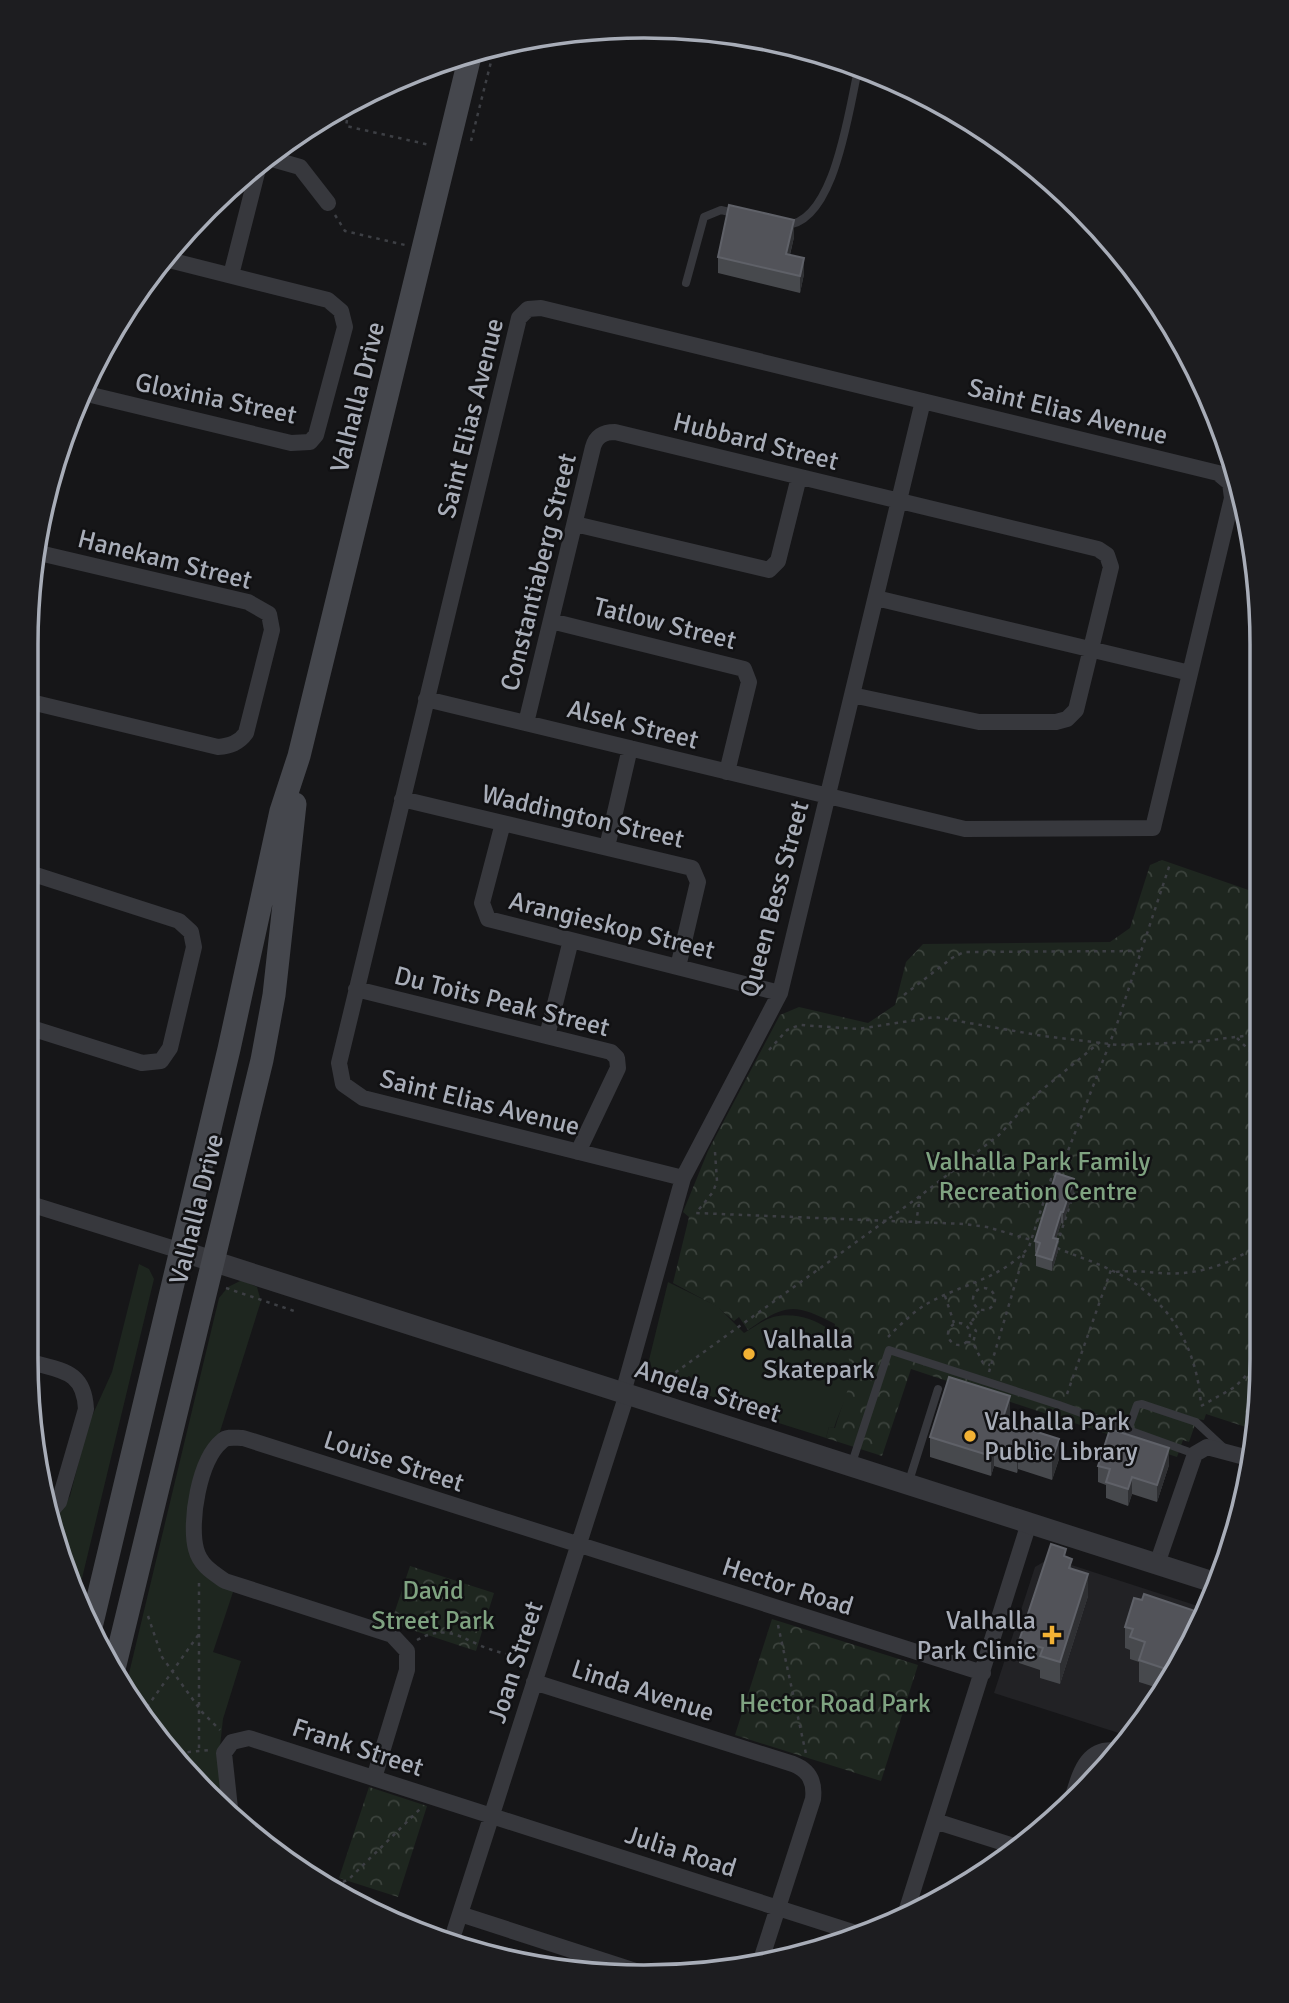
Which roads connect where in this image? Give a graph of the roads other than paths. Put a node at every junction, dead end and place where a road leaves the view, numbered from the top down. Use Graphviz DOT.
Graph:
graph roads {
  1 [pos="468,65"];
  2 [pos="856,77"];
  3 [pos="280,161"];
  4 [pos="255,181"];
  5 [pos="328,203"];
  6 [pos="750,217"];
  7 [pos="773,223"];
  8 [pos="176,262"];
  9 [pos="231,275"];
  10 [pos="686,282"];
  11 [pos="93,395"];
  12 [pos="923,401"];
  13 [pos="601,435"];
  14 [pos="799,477"];
  15 [pos="1227,478"];
  16 [pos="1232,496"];
  17 [pos="899,501"];
  18 [pos="575,524"];
  19 [pos="46,554"];
  20 [pos="876,598"];
  21 [pos="551,621"];
  22 [pos="1091,649"];
  23 [pos="1190,673"];
  24 [pos="852,695"];
  25 [pos="426,699"];
  26 [pos="38,704"];
  27 [pos="526,723"];
  28 [pos="630,748"];
  29 [pos="299,756"];
  30 [pos="727,772"];
  31 [pos="828,796"];
  32 [pos="402,799"];
  33 [pos="503,823"];
  34 [pos="1153,828"];
  35 [pos="607,847"];
  36 [pos="38,876"];
  37 [pos="570,940"];
  38 [pos="678,967"];
  39 [pos="356,989"];
  40 [pos="780,993"];
  41 [pos="38,1030"];
  42 [pos="547,1036"];
  43 [pos="578,1152"];
  44 [pos="683,1178"];
  45 [pos="38,1206"];
  46 [pos="181,1251"];
  47 [pos="212,1260"];
  48 [pos="38,1365"];
  49 [pos="939,1389"];
  50 [pos="625,1393"];
  51 [pos="1128,1430"];
  52 [pos="1227,1451"];
  53 [pos="1195,1454"];
  54 [pos="1242,1456"];
  55 [pos="851,1466"];
  56 [pos="908,1484"];
  57 [pos="57,1505"];
  58 [pos="1029,1523"];
  59 [pos="578,1545"];
  60 [pos="1157,1564"];
  61 [pos="1208,1580"];
  62 [pos="95,1612"];
  63 [pos="117,1656"];
  64 [pos="983,1673"];
  65 [pos="534,1682"];
  66 [pos="1106,1751"];
  67 [pos="374,1778"];
  68 [pos="1079,1780"];
  69 [pos="230,1800"];
  70 [pos="491,1816"];
  71 [pos="935,1821"];
  72 [pos="1007,1844"];
  73 [pos="909,1904"];
  74 [pos="778,1908"];
  75 [pos="460,1914"];
  76 [pos="845,1930"];
  77 [pos="454,1933"];
  78 [pos="763,1953"];
  79 [pos="612,1963"];
  1 -- 29 [label="main road, Valhalla Drive"];
  2 -- 7 [label="lane"];
  3 -- 5 [label="street"];
  4 -- 9 [label="street"];
  6 -- 10 [label="lane"];
  8 -- 9 [label="street, Gloxinia Street"];
  9 -- 11 [label="street, Gloxinia Street"];
  12 -- 15 [label="street, Saint Elias Avenue"];
  12 -- 17 [label="street, Queen Bess Street"];
  12 -- 25 [label="street, Saint Elias Avenue"];
  13 -- 14 [label="street, Hubbard Street"];
  13 -- 18 [label="street, Constantiaberg Street"];
  14 -- 17 [label="street, Hubbard Street"];
  14 -- 18 [label="street"];
  16 -- 23 [label="street, Saint Elias Avenue"];
  17 -- 20 [label="street, Queen Bess Street"];
  17 -- 22 [label="street, Hubbard Street"];
  18 -- 21 [label="street, Constantiaberg Street"];
  19 -- 26 [label="street, Hanekam Street"];
  20 -- 22 [label="street"];
  20 -- 24 [label="street, Queen Bess Street"];
  21 -- 27 [label="street, Constantiaberg Street"];
  21 -- 30 [label="street, Tatlow Street"];
  22 -- 23 [label="street"];
  22 -- 24 [label="street, Hubbard Street"];
  23 -- 34 [label="street, Saint Elias Avenue"];
  24 -- 31 [label="street, Queen Bess Street"];
  25 -- 27 [label="street, Alsek Street"];
  25 -- 32 [label="street, Saint Elias Avenue"];
  27 -- 28 [label="street, Alsek Street"];
  28 -- 30 [label="street, Alsek Street"];
  28 -- 35 [label="street"];
  29 -- 46 [label="main road, Valhalla Drive"];
  29 -- 47 [label="main road, Valhalla Drive"];
  30 -- 31 [label="street, Alsek Street"];
  31 -- 34 [label="street, Alsek Street"];
  31 -- 40 [label="street, Queen Bess Street"];
  32 -- 33 [label="street, Waddington Street"];
  32 -- 39 [label="street, Saint Elias Avenue"];
  33 -- 35 [label="street, Waddington Street"];
  33 -- 37 [label="street, Arangieskop Street"];
  35 -- 38 [label="street, Waddington Street"];
  36 -- 41 [label="street"];
  37 -- 38 [label="street, Arangieskop Street"];
  37 -- 42 [label="street"];
  38 -- 40 [label="street, Arangieskop Street"];
  39 -- 42 [label="street, Du Toits Peak Street"];
  39 -- 43 [label="street, Saint Elias Avenue"];
  40 -- 44 [label="street, Queen Bess Street"];
  42 -- 43 [label="street, Du Toits Peak Street"];
  43 -- 44 [label="street, Saint Elias Avenue"];
  44 -- 50 [label="street, Queen Bess Street"];
  45 -- 46 [label="street"];
  46 -- 47 [label="street, Angela Street"];
  46 -- 62 [label="main road, Valhalla Drive"];
  47 -- 50 [label="street, Angela Street"];
  47 -- 63 [label="main road, Valhalla Drive"];
  48 -- 57 [label="street"];
  49 -- 56 [label="lane"];
  50 -- 55 [label="street, Angela Street"];
  50 -- 59 [label="street, Joan Street"];
  51 -- 52 [label="lane"];
  51 -- 53 [label="lane"];
  51 -- 55 [label="lane"];
  52 -- 53 [label="street"];
  52 -- 54 [label="street"];
  53 -- 60 [label="street"];
  55 -- 56 [label="street, Angela Street"];
  56 -- 58 [label="street, Angela Street"];
  58 -- 60 [label="street, Angela Street"];
  58 -- 64 [label="street"];
  59 -- 64 [label="street, Hector Road"];
  59 -- 65 [label="street, Joan Street"];
  59 -- 67 [label="street, Louise Street"];
  60 -- 61 [label="street, Angela Street"];
  64 -- 71 [label="street"];
  65 -- 70 [label="street, Joan Street"];
  65 -- 74 [label="street, Linda Avenue"];
  66 -- 68 [label="street"];
  67 -- 69 [label="street, Frank Street"];
  67 -- 70 [label="street, Frank Street"];
  70 -- 74 [label="street, Julia Road"];
  70 -- 75 [label="street, Joan Street"];
  71 -- 72 [label="street"];
  71 -- 73 [label="street"];
  74 -- 76 [label="street, Julia Road"];
  74 -- 78 [label="street"];
  75 -- 77 [label="street, Joan Street"];
  75 -- 79 [label="street"];
}
